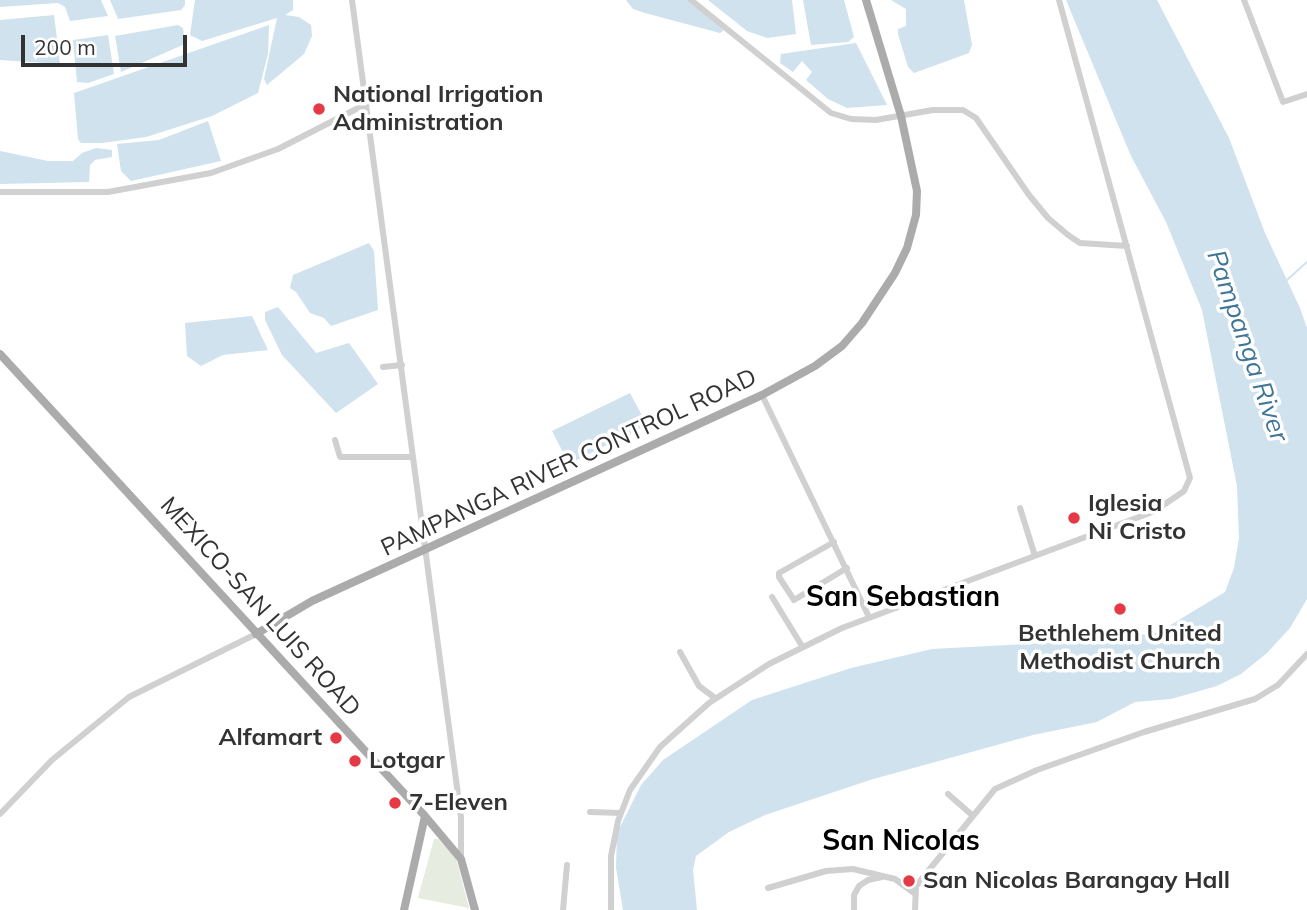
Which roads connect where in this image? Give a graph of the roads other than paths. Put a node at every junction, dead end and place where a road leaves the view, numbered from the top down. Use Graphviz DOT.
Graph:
graph roads {
  1 [pos="353,0"];
  2 [pos="691,0"];
  3 [pos="866,0"];
  4 [pos="1059,0"];
  5 [pos="1244,0"];
  6 [pos="1307,94"];
  7 [pos="368,103"];
  8 [pos="901,116"];
  9 [pos="0,192"];
  10 [pos="1127,246"];
  11 [pos="0,354"];
  12 [pos="402,365"];
  13 [pos="383,367"];
  14 [pos="762,396"];
  15 [pos="335,440"];
  16 [pos="413,457"];
  17 [pos="1020,508"];
  18 [pos="834,542"];
  19 [pos="426,550"];
  20 [pos="1035,556"];
  21 [pos="846,568"];
  22 [pos="772,597"];
  23 [pos="869,617"];
  24 [pos="256,634"];
  25 [pos="802,646"];
  26 [pos="680,652"];
  27 [pos="1307,654"];
  28 [pos="715,698"];
  29 [pos="948,794"];
  30 [pos="590,812"];
  31 [pos="621,813"];
  32 [pos="0,814"];
  33 [pos="972,815"];
  34 [pos="425,816"];
  35 [pos="461,859"];
  36 [pos="567,865"];
  37 [pos="884,877"];
  38 [pos="768,888"];
  39 [pos="914,893"];
  40 [pos="404,910"];
  41 [pos="475,910"];
  42 [pos="563,910"];
  43 [pos="611,910"];
  44 [pos="854,910"];
  45 [pos="915,910"];
  1 -- 7 [label="street"];
  2 -- 8 [label="street"];
  3 -- 8 [label="main road, PAMPANGA RIVER CONTROL ROAD"];
  4 -- 10 [label="street"];
  5 -- 6 [label="street"];
  7 -- 9 [label="street"];
  7 -- 12 [label="street"];
  8 -- 10 [label="street"];
  8 -- 14 [label="main road, PAMPANGA RIVER CONTROL ROAD"];
  10 -- 20 [label="street"];
  11 -- 24 [label="main road, MEXICO-SAN LUIS ROAD"];
  12 -- 13 [label="street"];
  12 -- 16 [label="street"];
  14 -- 18 [label="street"];
  14 -- 19 [label="main road, PAMPANGA RIVER CONTROL ROAD"];
  15 -- 16 [label="street"];
  16 -- 19 [label="street"];
  17 -- 20 [label="street"];
  18 -- 21 [label="street"];
  18 -- 21 [label="street"];
  19 -- 24 [label="main road, PAMPANGA RIVER CONTROL ROAD"];
  19 -- 35 [label="street"];
  20 -- 23 [label="street"];
  21 -- 23 [label="street"];
  22 -- 25 [label="street"];
  23 -- 25 [label="street"];
  24 -- 32 [label="street, PAMPANGA RIVER CONTROL ROAD"];
  24 -- 34 [label="main road, MEXICO-SAN LUIS ROAD"];
  25 -- 28 [label="street"];
  26 -- 28 [label="street"];
  27 -- 33 [label="street"];
  28 -- 31 [label="street"];
  29 -- 33 [label="street"];
  30 -- 31 [label="street"];
  31 -- 43 [label="street"];
  33 -- 39 [label="street"];
  34 -- 35 [label="main road, MEXICO-SAN LUIS ROAD"];
  34 -- 40 [label="main road"];
  35 -- 41 [label="main road"];
  36 -- 42 [label="street"];
  37 -- 38 [label="street"];
  37 -- 39 [label="street"];
  37 -- 44 [label="street"];
  39 -- 45 [label="street"];
}
